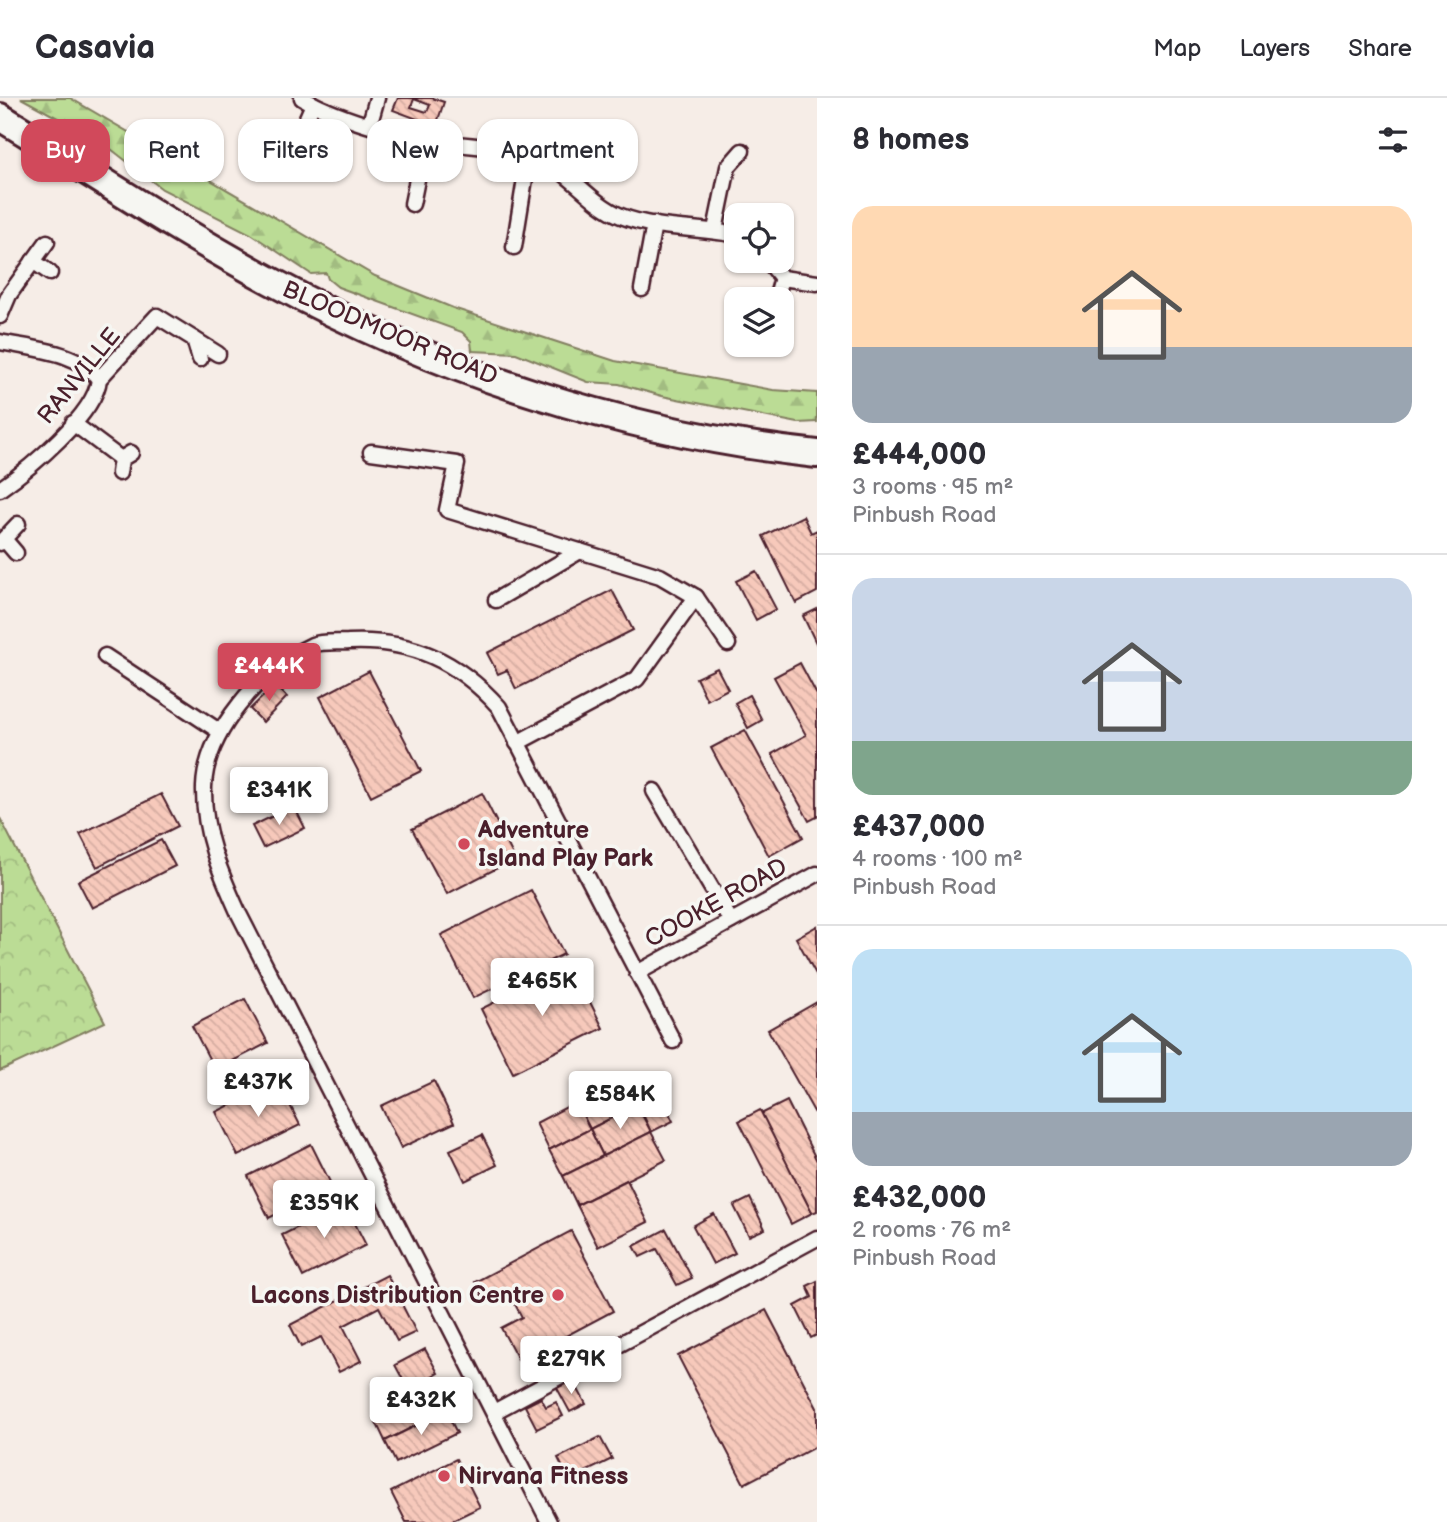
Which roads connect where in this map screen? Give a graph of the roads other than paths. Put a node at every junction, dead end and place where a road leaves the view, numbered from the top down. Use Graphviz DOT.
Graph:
graph roads {
  1 [pos="377,98"];
  2 [pos="308,101"];
  3 [pos="0,117"];
  4 [pos="302,119"];
  5 [pos="371,119"];
  6 [pos="367,122"];
  7 [pos="742,150"];
  8 [pos="416,182"];
  9 [pos="526,182"];
  10 [pos="573,182"];
  11 [pos="412,204"];
  12 [pos="654,224"];
  13 [pos="715,230"];
  14 [pos="724,232"];
  15 [pos="47,242"];
  16 [pos="498,245"];
  17 [pos="33,261"];
  18 [pos="50,273"];
  19 [pos="778,273"];
  20 [pos="782,278"];
  21 [pos="817,283"];
  22 [pos="779,287"];
  23 [pos="642,289"];
  24 [pos="0,316"];
  25 [pos="194,339"];
  26 [pos="0,342"];
  27 [pos="218,354"];
  28 [pos="200,359"];
  29 [pos="99,379"];
  30 [pos="74,423"];
  31 [pos="371,452"];
  32 [pos="817,454"];
  33 [pos="124,462"];
  34 [pos="0,489"];
  35 [pos="18,524"];
  36 [pos="2,541"];
  37 [pos="580,551"];
  38 [pos="16,553"];
  39 [pos="696,597"];
  40 [pos="496,600"];
  41 [pos="728,644"];
  42 [pos="106,656"];
  43 [pos="219,731"];
  44 [pos="517,743"];
  45 [pos="654,791"];
  46 [pos="817,874"];
  47 [pos="731,921"];
  48 [pos="637,973"];
  49 [pos="673,1041"];
  50 [pos="817,1238"];
  51 [pos="494,1412"];
  52 [pos="549,1522"];
  1 -- 5 [label="street"];
  2 -- 4 [label="street"];
  2 -- 6 [label="street"];
  3 -- 32 [label="highway, BLOODMOOR ROAD"];
  7 -- 13 [label="street"];
  8 -- 11 [label="street"];
  9 -- 16 [label="street"];
  10 -- 12 [label="street"];
  12 -- 13 [label="street"];
  12 -- 23 [label="street"];
  13 -- 14 [label="street"];
  15 -- 17 [label="street"];
  17 -- 18 [label="street"];
  17 -- 24 [label="street"];
  19 -- 20 [label="street"];
  20 -- 21 [label="street"];
  20 -- 22 [label="street"];
  25 -- 27 [label="street, RANVILLE"];
  25 -- 28 [label="street"];
  25 -- 29 [label="street, RANVILLE"];
  26 -- 29 [label="street"];
  29 -- 30 [label="street, RANVILLE"];
  30 -- 33 [label="street"];
  30 -- 34 [label="street, RANVILLE"];
  31 -- 37 [label="street"];
  35 -- 36 [label="street"];
  36 -- 38 [label="street"];
  37 -- 39 [label="street"];
  37 -- 40 [label="street"];
  39 -- 41 [label="street"];
  39 -- 44 [label="street"];
  42 -- 43 [label="street"];
  43 -- 44 [label="street"];
  43 -- 51 [label="street"];
  44 -- 48 [label="street"];
  45 -- 47 [label="street"];
  46 -- 47 [label="street, COOKE ROAD"];
  47 -- 48 [label="street, COOKE ROAD"];
  48 -- 49 [label="street"];
  50 -- 51 [label="street"];
  51 -- 52 [label="street"];
}
